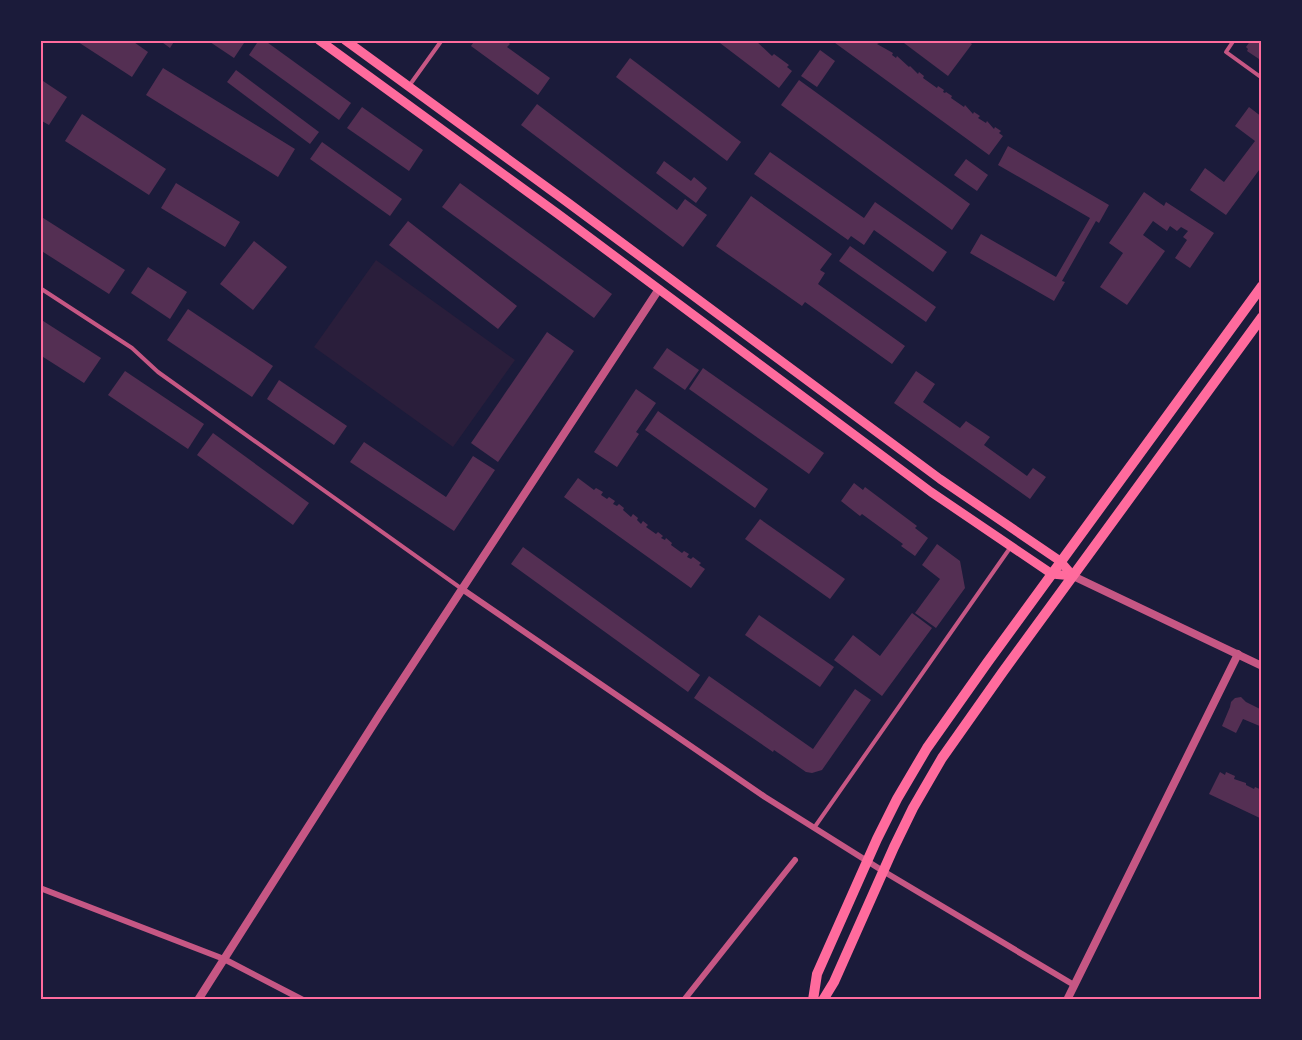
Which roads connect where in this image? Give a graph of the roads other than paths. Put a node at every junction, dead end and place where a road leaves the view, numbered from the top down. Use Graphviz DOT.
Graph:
graph roads {
  1 [pos="319,40"];
  2 [pos="345,40"];
  3 [pos="442,40"];
  4 [pos="1234,40"];
  5 [pos="1262,78"];
  6 [pos="408,86"];
  7 [pos="1262,285"];
  8 [pos="40,288"];
  9 [pos="659,289"];
  10 [pos="1262,317"];
  11 [pos="1011,548"];
  12 [pos="1060,561"];
  13 [pos="1052,574"];
  14 [pos="1073,576"];
  15 [pos="462,589"];
  16 [pos="1238,654"];
  17 [pos="1262,666"];
  18 [pos="814,828"];
  19 [pos="795,860"];
  20 [pos="867,862"];
  21 [pos="883,872"];
  22 [pos="40,888"];
  23 [pos="224,959"];
  24 [pos="1074,985"];
  25 [pos="198,999"];
  26 [pos="303,999"];
  27 [pos="684,999"];
  28 [pos="813,999"];
  29 [pos="823,999"];
  30 [pos="1067,999"];
  1 -- 9 [label="main road"];
  2 -- 6 [label="main road"];
  3 -- 6 [label="lane"];
  4 -- 5 [label="lane"];
  6 -- 12 [label="main road"];
  7 -- 12 [label="main road"];
  8 -- 15 [label="lane"];
  9 -- 11 [label="main road"];
  9 -- 15 [label="street"];
  10 -- 14 [label="main road"];
  11 -- 13 [label="main road"];
  11 -- 18 [label="lane"];
  12 -- 13 [label="main road"];
  12 -- 14 [label="main road"];
  13 -- 14 [label="main road"];
  13 -- 20 [label="main road"];
  14 -- 16 [label="street"];
  14 -- 21 [label="main road"];
  15 -- 18 [label="street"];
  15 -- 23 [label="street"];
  16 -- 17 [label="street"];
  16 -- 24 [label="street"];
  18 -- 20 [label="street"];
  19 -- 27 [label="street"];
  20 -- 21 [label="street"];
  20 -- 28 [label="main road"];
  21 -- 24 [label="street"];
  21 -- 29 [label="main road"];
  22 -- 23 [label="street"];
  23 -- 25 [label="street"];
  23 -- 26 [label="street"];
  24 -- 30 [label="street"];
}
